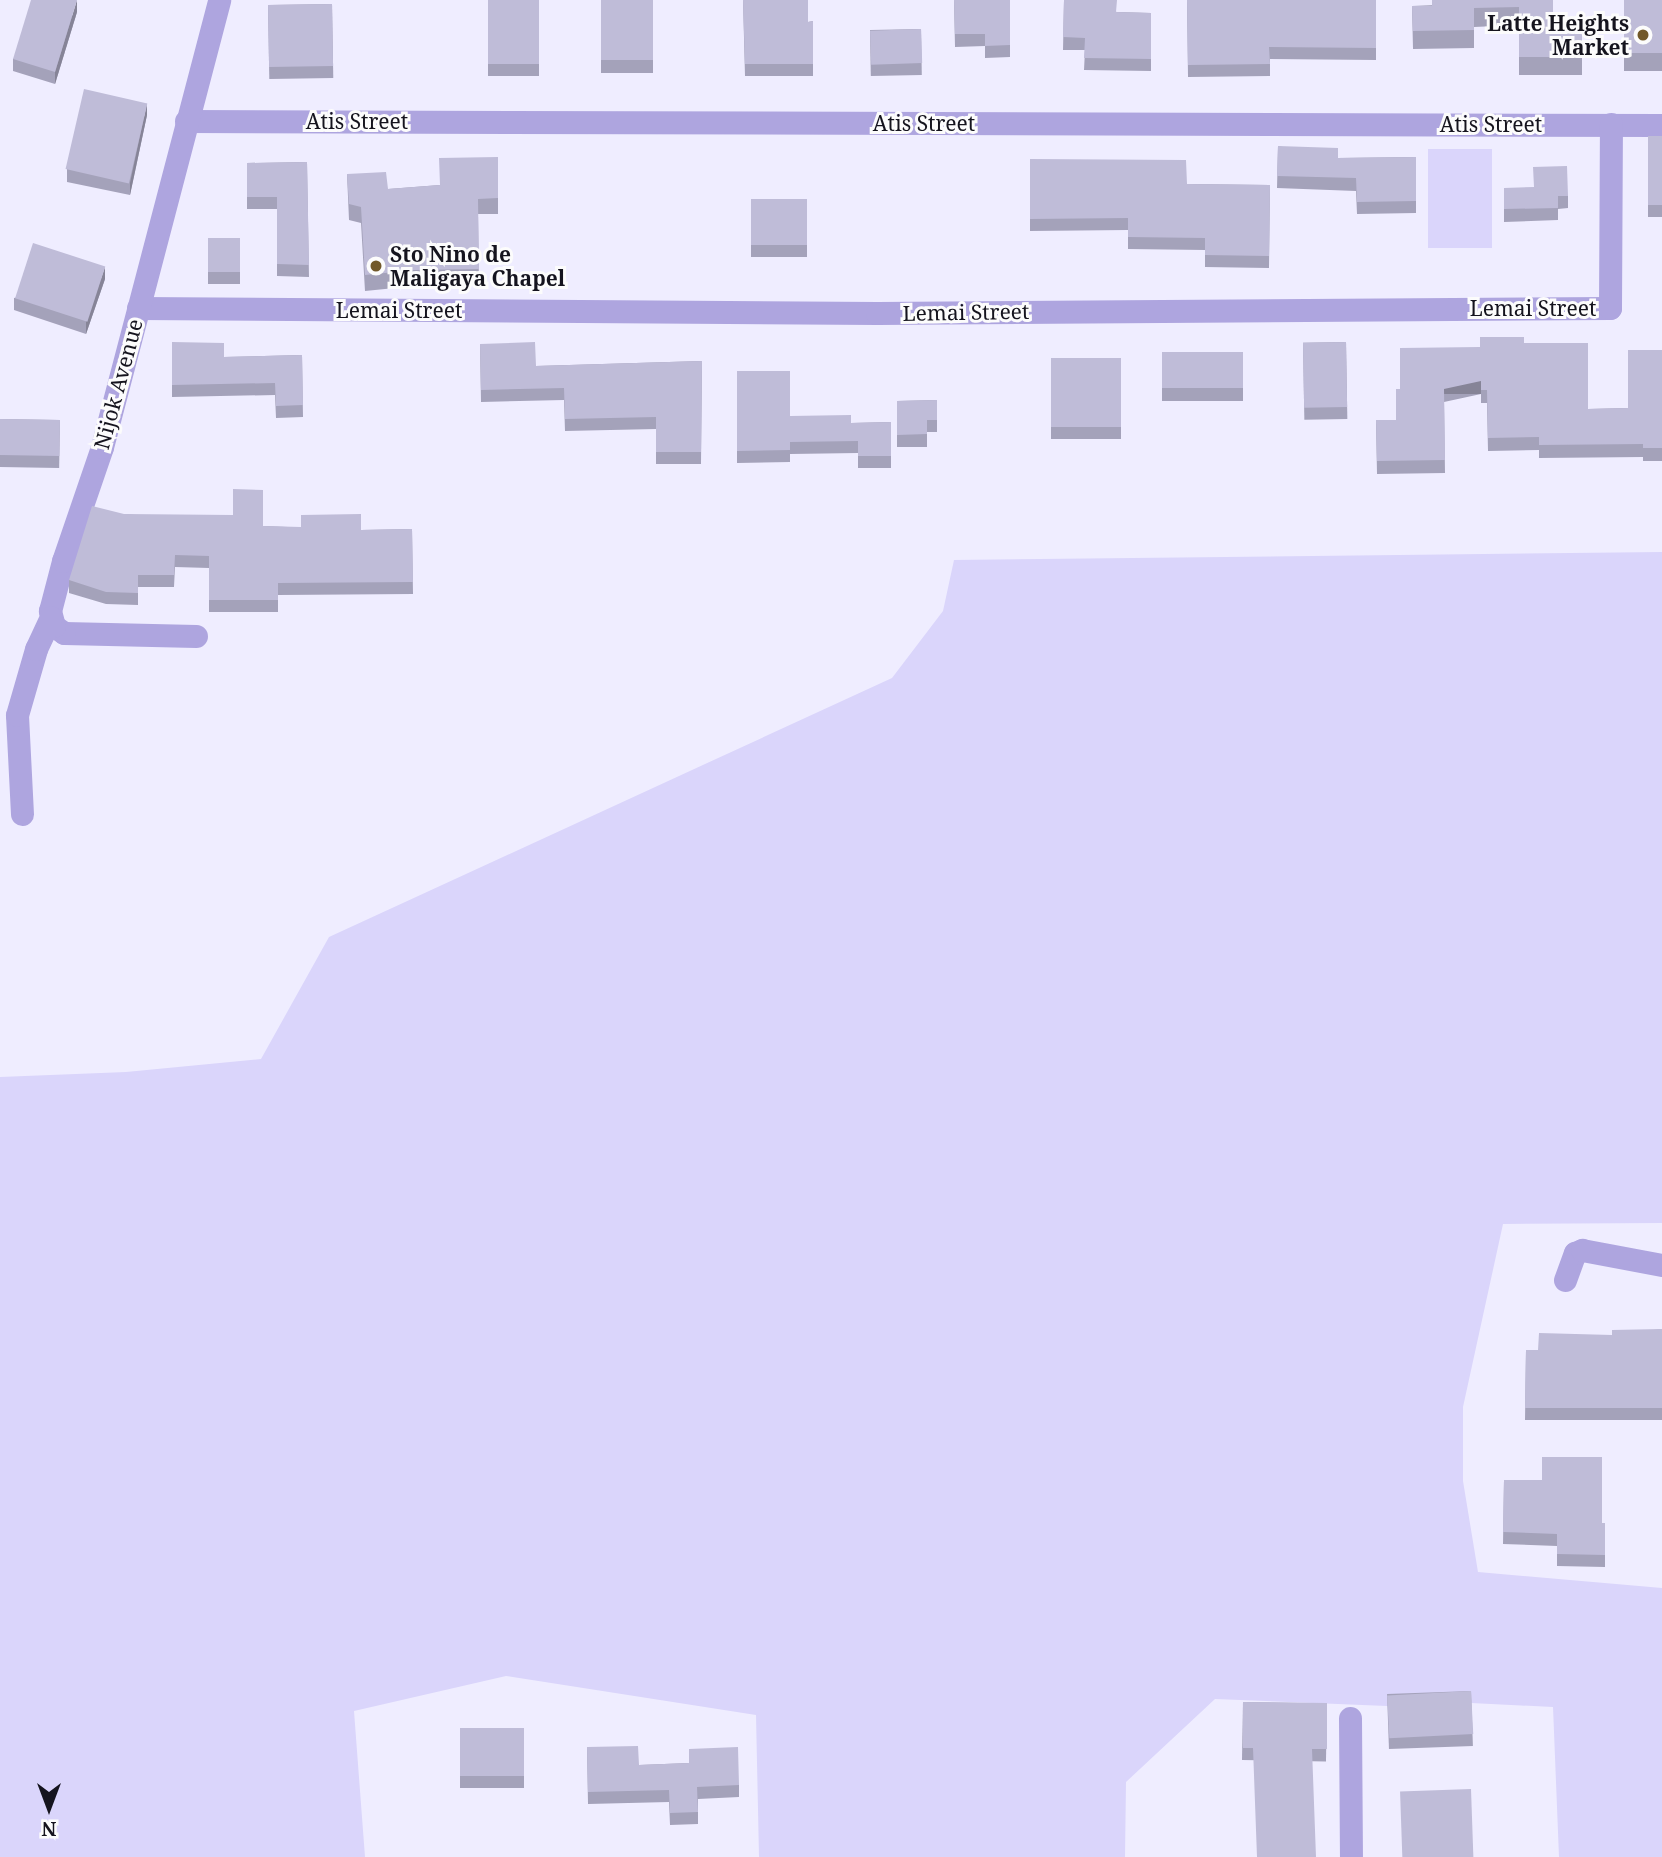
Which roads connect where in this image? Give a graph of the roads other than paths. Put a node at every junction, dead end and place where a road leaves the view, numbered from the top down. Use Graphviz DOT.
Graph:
graph roads {
  1 [pos="219,0"];
  2 [pos="186,121"];
  3 [pos="1611,124"];
  4 [pos="1662,125"];
  5 [pos="138,308"];
  6 [pos="51,617"];
  7 [pos="196,636"];
  8 [pos="22,814"];
  9 [pos="1662,1265"];
  10 [pos="1565,1280"];
  11 [pos="1350,1717"];
  12 [pos="1351,1857"];
  1 -- 2 [label="street, Nijok Avenue"];
  2 -- 3 [label="street, Atis Street"];
  2 -- 5 [label="street, Nijok Avenue"];
  3 -- 4 [label="street, Atis Street"];
  3 -- 5 [label="street, Lemai Street"];
  5 -- 6 [label="street, Nijok Avenue"];
  6 -- 7 [label="street"];
  6 -- 8 [label="street, Nijok Avenue"];
  9 -- 10 [label="street"];
  11 -- 12 [label="street"];
}
